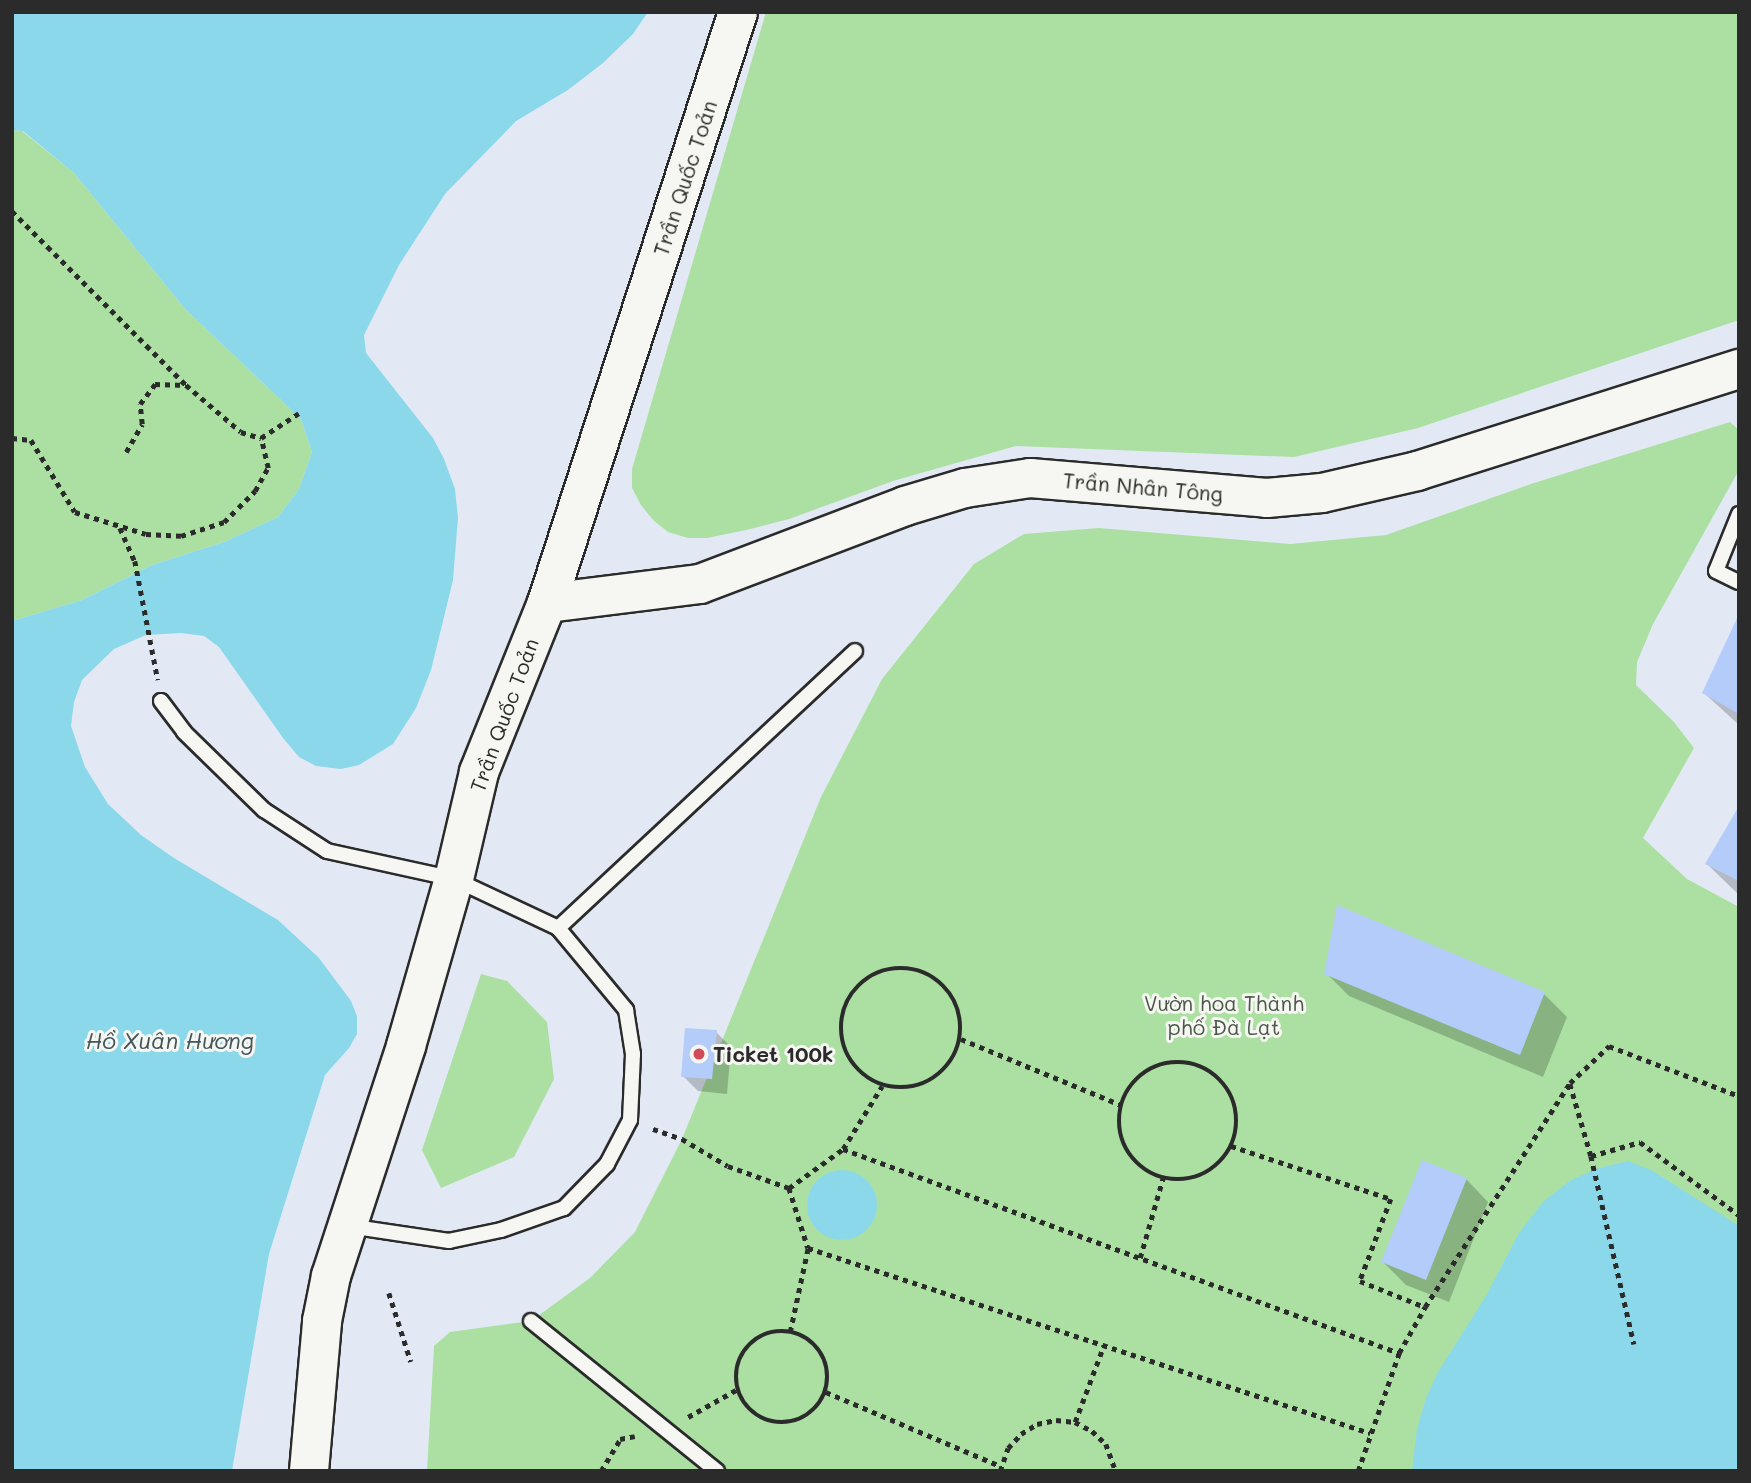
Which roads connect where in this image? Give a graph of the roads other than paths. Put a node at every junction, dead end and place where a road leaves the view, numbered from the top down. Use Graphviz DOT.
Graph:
graph roads {
  1 [pos="738,12"];
  2 [pos="1739,369"];
  3 [pos="1739,514"];
  4 [pos="1739,582"];
  5 [pos="547,603"];
  6 [pos="855,651"];
  7 [pos="161,701"];
  8 [pos="454,879"];
  9 [pos="558,928"];
  10 [pos="348,1226"];
  11 [pos="531,1321"];
  12 [pos="309,1471"];
  13 [pos="718,1471"];
  1 -- 5 [label="main road, Trần Quốc Toản"];
  2 -- 5 [label="main road, Trần Nhân Tông"];
  3 -- 4 [label="lane"];
  5 -- 8 [label="main road, Trần Quốc Toản"];
  6 -- 9 [label="lane"];
  7 -- 8 [label="lane"];
  8 -- 9 [label="lane"];
  8 -- 10 [label="main road, Trần Quốc Toản"];
  9 -- 10 [label="lane"];
  10 -- 12 [label="main road, Trần Quốc Toản"];
  11 -- 13 [label="lane"];
}
